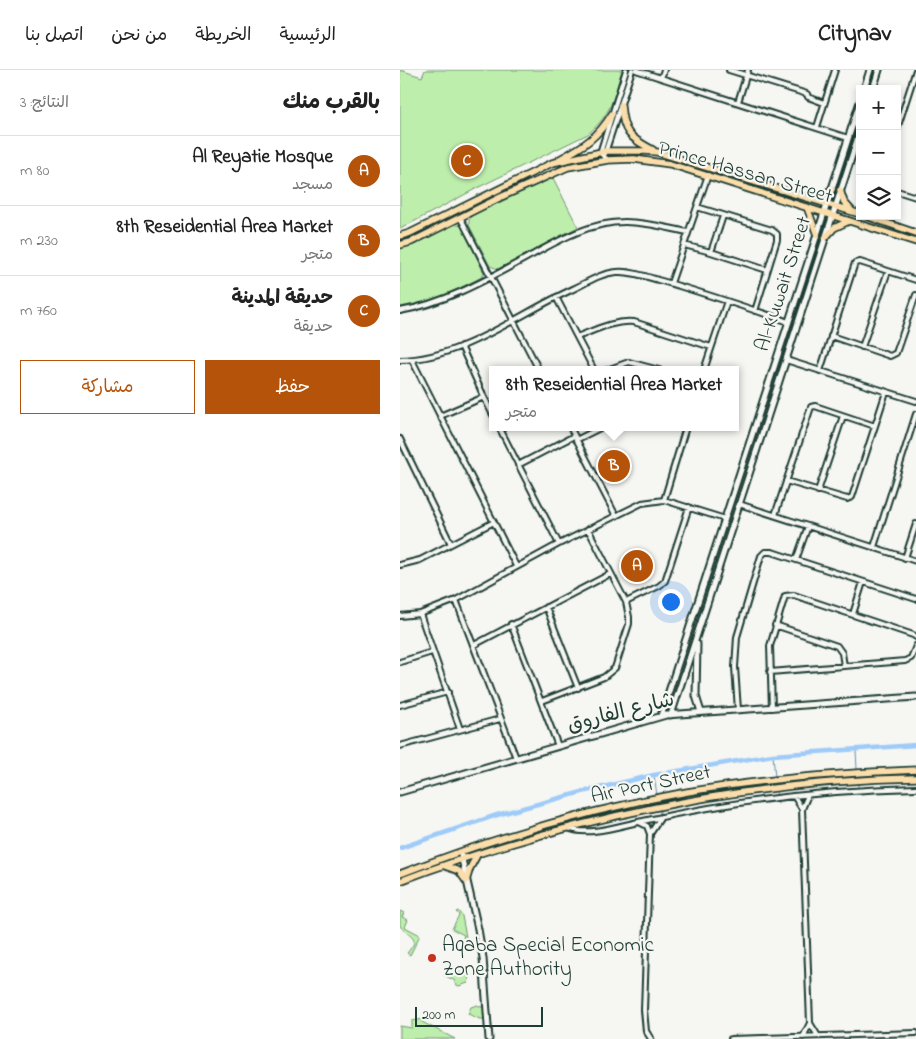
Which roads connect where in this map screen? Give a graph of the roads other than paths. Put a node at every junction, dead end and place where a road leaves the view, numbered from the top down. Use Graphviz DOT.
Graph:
graph roads {
  1 [pos="626,70"];
  2 [pos="632,70"];
  3 [pos="636,70"];
  4 [pos="664,70"];
  5 [pos="729,70"];
  6 [pos="748,70"];
  7 [pos="835,70"];
  8 [pos="870,70"];
  9 [pos="879,70"];
  10 [pos="916,70"];
  11 [pos="747,76"];
  12 [pos="661,78"];
  13 [pos="865,85"];
  14 [pos="874,85"];
  15 [pos="738,102"];
  16 [pos="824,103"];
  17 [pos="621,105"];
  18 [pos="612,114"];
  19 [pos="856,114"];
  20 [pos="901,117"];
  21 [pos="817,127"];
  22 [pos="848,138"];
  23 [pos="856,143"];
  24 [pos="657,152"];
  25 [pos="603,156"];
  26 [pos="552,163"];
  27 [pos="708,175"];
  28 [pos="832,189"];
  29 [pos="840,190"];
  30 [pos="901,191"];
  31 [pos="916,197"];
  32 [pos="810,198"];
  33 [pos="827,204"];
  34 [pos="698,206"];
  35 [pos="835,206"];
  36 [pos="807,207"];
  37 [pos="824,212"];
  38 [pos="856,212"];
  39 [pos="856,213"];
  40 [pos="832,215"];
  41 [pos="724,216"];
  42 [pos="460,217"];
  43 [pos="878,220"];
  44 [pos="849,221"];
  45 [pos="688,232"];
  46 [pos="916,233"];
  47 [pos="817,234"];
  48 [pos="400,236"];
  49 [pos="826,237"];
  50 [pos="916,242"];
  51 [pos="400,245"];
  52 [pos="684,245"];
  53 [pos="711,252"];
  54 [pos="767,270"];
  55 [pos="888,271"];
  56 [pos="491,277"];
  57 [pos="916,280"];
  58 [pos="671,283"];
  59 [pos="916,295"];
  60 [pos="556,297"];
  61 [pos="726,301"];
  62 [pos="400,311"];
  63 [pos="755,311"];
  64 [pos="513,320"];
  65 [pos="789,322"];
  66 [pos="831,336"];
  67 [pos="577,337"];
  68 [pos="461,346"];
  69 [pos="712,347"];
  70 [pos="862,347"];
  71 [pos="400,360"];
  72 [pos="412,360"];
  73 [pos="786,360"];
  74 [pos="537,366"];
  75 [pos="592,366"];
  76 [pos="618,366"];
  77 [pos="644,366"];
  78 [pos="705,366"];
  79 [pos="820,371"];
  80 [pos="886,392"];
  81 [pos="484,397"];
  82 [pos="916,401"];
  83 [pos="489,407"];
  84 [pos="916,414"];
  85 [pos="440,416"];
  86 [pos="843,416"];
  87 [pos="757,420"];
  88 [pos="766,422"];
  89 [pos="875,426"];
  90 [pos="501,431"];
  91 [pos="572,431"];
  92 [pos="592,431"];
  93 [pos="685,431"];
  94 [pos="575,438"];
  95 [pos="400,439"];
  96 [pos="518,465"];
  97 [pos="786,481"];
  98 [pos="818,490"];
  99 [pos="664,500"];
  100 [pos="739,504"];
  101 [pos="689,507"];
  102 [pos="775,515"];
  103 [pos="616,516"];
  104 [pos="725,519"];
  105 [pos="494,522"];
  106 [pos="916,524"];
  107 [pos="808,526"];
  108 [pos="588,529"];
  109 [pos="451,544"];
  110 [pos="558,544"];
  111 [pos="874,548"];
  112 [pos="905,558"];
  113 [pos="796,560"];
  114 [pos="916,561"];
  115 [pos="400,565"];
  116 [pos="516,566"];
  117 [pos="610,574"];
  118 [pos="863,582"];
  119 [pos="916,599"];
  120 [pos="456,600"];
  121 [pos="626,602"];
  122 [pos="546,606"];
  123 [pos="420,614"];
  124 [pos="853,614"];
  125 [pos="400,616"];
  126 [pos="511,624"];
  127 [pos="775,625"];
  128 [pos="698,632"];
  129 [pos="916,637"];
  130 [pos="474,645"];
  131 [pos="916,646"];
  132 [pos="432,652"];
  133 [pos="400,662"];
  134 [pos="844,666"];
  135 [pos="770,672"];
  136 [pos="578,688"];
  137 [pos="448,692"];
  138 [pos="916,697"];
  139 [pos="542,701"];
  140 [pos="400,705"];
  141 [pos="772,708"];
  142 [pos="738,710"];
  143 [pos="702,712"];
  144 [pos="671,715"];
  145 [pos="661,716"];
  146 [pos="500,719"];
  147 [pos="460,729"];
  148 [pos="400,746"];
  149 [pos="558,746"];
  150 [pos="516,758"];
  151 [pos="916,770"];
  152 [pos="916,778"];
  153 [pos="916,788"];
  154 [pos="400,792"];
  155 [pos="743,792"];
  156 [pos="808,795"];
  157 [pos="794,796"];
  158 [pos="744,803"];
  159 [pos="802,809"];
  160 [pos="662,816"];
  161 [pos="637,822"];
  162 [pos="568,828"];
  163 [pos="650,834"];
  164 [pos="460,852"];
  165 [pos="477,855"];
  166 [pos="462,861"];
  167 [pos="445,866"];
  168 [pos="400,874"];
  169 [pos="466,881"];
  170 [pos="400,882"];
  171 [pos="810,1022"];
  172 [pos="916,1033"];
  173 [pos="818,1036"];
  174 [pos="803,1037"];
  175 [pos="877,1037"];
  176 [pos="489,1039"];
  177 [pos="651,1039"];
  178 [pos="731,1039"];
  1 -- 18 [label="street"];
  2 -- 17 [label="street"];
  3 -- 12 [label="street"];
  4 -- 12 [label="street"];
  5 -- 11 [label="street"];
  6 -- 11 [label="street"];
  7 -- 16 [label="street"];
  8 -- 13 [label="main road"];
  9 -- 14 [label="main road"];
  10 -- 20 [label="street"];
  11 -- 15 [label="street"];
  11 -- 16 [label="street"];
  12 -- 15 [label="street"];
  15 -- 21 [label="street"];
  16 -- 21 [label="street"];
  17 -- 24 [label="main road"];
  17 -- 25 [label="street"];
  18 -- 25 [label="street"];
  18 -- 26 [label="main road"];
  19 -- 22 [label="main road, Al-Kuwait Street"];
  21 -- 22 [label="street"];
  22 -- 28 [label="main road, Al-Kuwait Street"];
  23 -- 29 [label="main road, Al-Kuwait Street"];
  24 -- 25 [label="main road, Prince Hassan Street"];
  24 -- 32 [label="main road, Prince Hassan Street"];
  25 -- 26 [label="main road, Prince Hassan Street"];
  25 -- 27 [label="main road, Prince Hassan Street"];
  25 -- 42 [label="main road, Prince Hassan Street"];
  26 -- 48 [label="main road, Prince Hassan Street"];
  27 -- 34 [label="street"];
  27 -- 36 [label="main road, Prince Hassan Street"];
  28 -- 32 [label="main road"];
  28 -- 33 [label="main road, Al-Kuwait Street"];
  29 -- 35 [label="main road, Al-Kuwait Street"];
  29 -- 38 [label="main road"];
  30 -- 31 [label="street"];
  32 -- 33 [label="main road, Prince Hassan Street"];
  33 -- 35 [label="main road, Prince Hassan Street"];
  33 -- 37 [label="main road, Al-Kuwait Street"];
  34 -- 41 [label="street"];
  34 -- 45 [label="street"];
  35 -- 39 [label="main road, Prince Hassan Street"];
  35 -- 40 [label="main road, Al-Kuwait Street"];
  36 -- 37 [label="main road, Prince Hassan Street"];
  36 -- 47 [label="main road"];
  37 -- 40 [label="main road, Prince Hassan Street"];
  37 -- 47 [label="main road, Al-Kuwait Street"];
  40 -- 44 [label="main road, Prince Hassan Street"];
  40 -- 49 [label="main road, Al-Kuwait Street"];
  41 -- 53 [label="street"];
  41 -- 54 [label="street"];
  42 -- 51 [label="main road, Prince Hassan Street"];
  42 -- 56 [label="street"];
  43 -- 46 [label="main road"];
  44 -- 49 [label="main road"];
  44 -- 50 [label="main road, Prince Hassan Street"];
  45 -- 52 [label="street"];
  45 -- 56 [label="street"];
  47 -- 65 [label="main road, Al-Kuwait Street"];
  49 -- 73 [label="main road, Al-Kuwait Street"];
  52 -- 53 [label="street"];
  52 -- 58 [label="street"];
  53 -- 54 [label="street"];
  54 -- 63 [label="street"];
  55 -- 57 [label="street"];
  55 -- 66 [label="street"];
  55 -- 70 [label="street"];
  56 -- 62 [label="street"];
  56 -- 64 [label="street"];
  58 -- 60 [label="street"];
  58 -- 61 [label="street"];
  59 -- 70 [label="street"];
  60 -- 64 [label="street"];
  60 -- 67 [label="street"];
  61 -- 63 [label="street"];
  61 -- 69 [label="street"];
  63 -- 65 [label="street"];
  64 -- 68 [label="street"];
  64 -- 74 [label="street"];
  65 -- 87 [label="main road, Al-Kuwait Street"];
  66 -- 70 [label="street"];
  66 -- 79 [label="street"];
  67 -- 69 [label="street"];
  67 -- 75 [label="street"];
  68 -- 72 [label="street"];
  68 -- 81 [label="street"];
  69 -- 78 [label="street"];
  71 -- 72 [label="street"];
  72 -- 85 [label="street"];
  73 -- 79 [label="street"];
  73 -- 88 [label="main road, Al-Kuwait Street"];
  76 -- 77 [label="street"];
  79 -- 80 [label="street"];
  80 -- 82 [label="street"];
  80 -- 89 [label="street"];
  81 -- 83 [label="street"];
  81 -- 85 [label="street"];
  84 -- 111 [label="street"];
  85 -- 105 [label="street"];
  86 -- 89 [label="street"];
  86 -- 97 [label="street"];
  86 -- 98 [label="street"];
  87 -- 88 [label="main road"];
  87 -- 104 [label="main road, Al-Kuwait Street"];
  88 -- 100 [label="main road, Al-Kuwait Street"];
  89 -- 98 [label="street"];
  90 -- 96 [label="street"];
  91 -- 94 [label="street"];
  92 -- 94 [label="street"];
  93 -- 99 [label="street"];
  94 -- 96 [label="street"];
  94 -- 103 [label="street"];
  95 -- 109 [label="street"];
  96 -- 110 [label="street"];
  97 -- 98 [label="street"];
  97 -- 102 [label="street"];
  99 -- 101 [label="street"];
  99 -- 103 [label="street"];
  100 -- 102 [label="street"];
  100 -- 128 [label="main road, Al-Kuwait Street"];
  101 -- 104 [label="street"];
  101 -- 121 [label="street"];
  102 -- 107 [label="street"];
  103 -- 108 [label="street"];
  104 -- 145 [label="main road, Al-Kuwait Street"];
  105 -- 109 [label="street"];
  105 -- 116 [label="street"];
  106 -- 112 [label="street"];
  107 -- 111 [label="street"];
  107 -- 113 [label="street"];
  108 -- 110 [label="street"];
  108 -- 117 [label="street"];
  109 -- 115 [label="street"];
  110 -- 116 [label="street"];
  111 -- 112 [label="street"];
  112 -- 114 [label="street"];
  113 -- 118 [label="street"];
  113 -- 142 [label="street"];
  116 -- 120 [label="street"];
  117 -- 121 [label="street"];
  117 -- 122 [label="street"];
  118 -- 119 [label="street"];
  118 -- 124 [label="street"];
  120 -- 123 [label="street"];
  120 -- 130 [label="street"];
  121 -- 136 [label="street"];
  122 -- 126 [label="street"];
  122 -- 136 [label="street"];
  123 -- 125 [label="street"];
  123 -- 132 [label="street"];
  124 -- 127 [label="street"];
  124 -- 129 [label="street"];
  126 -- 130 [label="street"];
  126 -- 139 [label="street"];
  127 -- 134 [label="street"];
  127 -- 135 [label="street"];
  128 -- 143 [label="main road"];
  128 -- 144 [label="main road, Al-Kuwait Street"];
  130 -- 146 [label="street"];
  131 -- 134 [label="street"];
  132 -- 133 [label="street"];
  132 -- 137 [label="street"];
  134 -- 135 [label="street"];
  135 -- 141 [label="street"];
  136 -- 139 [label="street"];
  137 -- 140 [label="street"];
  137 -- 147 [label="street"];
  138 -- 141 [label="main road, شارع الفاروق"];
  139 -- 149 [label="street"];
  141 -- 142 [label="main road, شارع الفاروق"];
  142 -- 143 [label="main road, شارع الفاروق"];
  143 -- 144 [label="main road, شارع الفاروق"];
  144 -- 145 [label="main road, شارع الفاروق"];
  145 -- 149 [label="main road, شارع الفاروق"];
  146 -- 147 [label="street"];
  146 -- 150 [label="street"];
  147 -- 148 [label="street"];
  149 -- 150 [label="main road, شارع الفاروق"];
  150 -- 154 [label="main road, شارع الفاروق"];
  151 -- 164 [label="main road, Air Port Street"];
  152 -- 155 [label="main road, Air Port Street"];
  153 -- 156 [label="street"];
  155 -- 158 [label="street"];
  155 -- 162 [label="main road, Air Port Street"];
  156 -- 157 [label="street"];
  156 -- 159 [label="street"];
  157 -- 158 [label="street"];
  157 -- 159 [label="street"];
  158 -- 160 [label="street"];
  159 -- 171 [label="street"];
  160 -- 161 [label="street"];
  160 -- 163 [label="street"];
  161 -- 162 [label="street"];
  161 -- 163 [label="street"];
  162 -- 165 [label="main road, Air Port Street"];
  163 -- 177 [label="street"];
  164 -- 166 [label="main road"];
  164 -- 168 [label="main road, Air Port Street"];
  165 -- 166 [label="main road, Air Port Street"];
  165 -- 169 [label="main road"];
  166 -- 167 [label="main road, Air Port Street"];
  166 -- 169 [label="main road"];
  167 -- 169 [label="main road"];
  167 -- 170 [label="main road, Air Port Street"];
  169 -- 176 [label="main road"];
  171 -- 173 [label="street"];
  171 -- 174 [label="street"];
  172 -- 175 [label="street"];
  173 -- 174 [label="street"];
  173 -- 175 [label="street"];
  174 -- 178 [label="street"];
}
